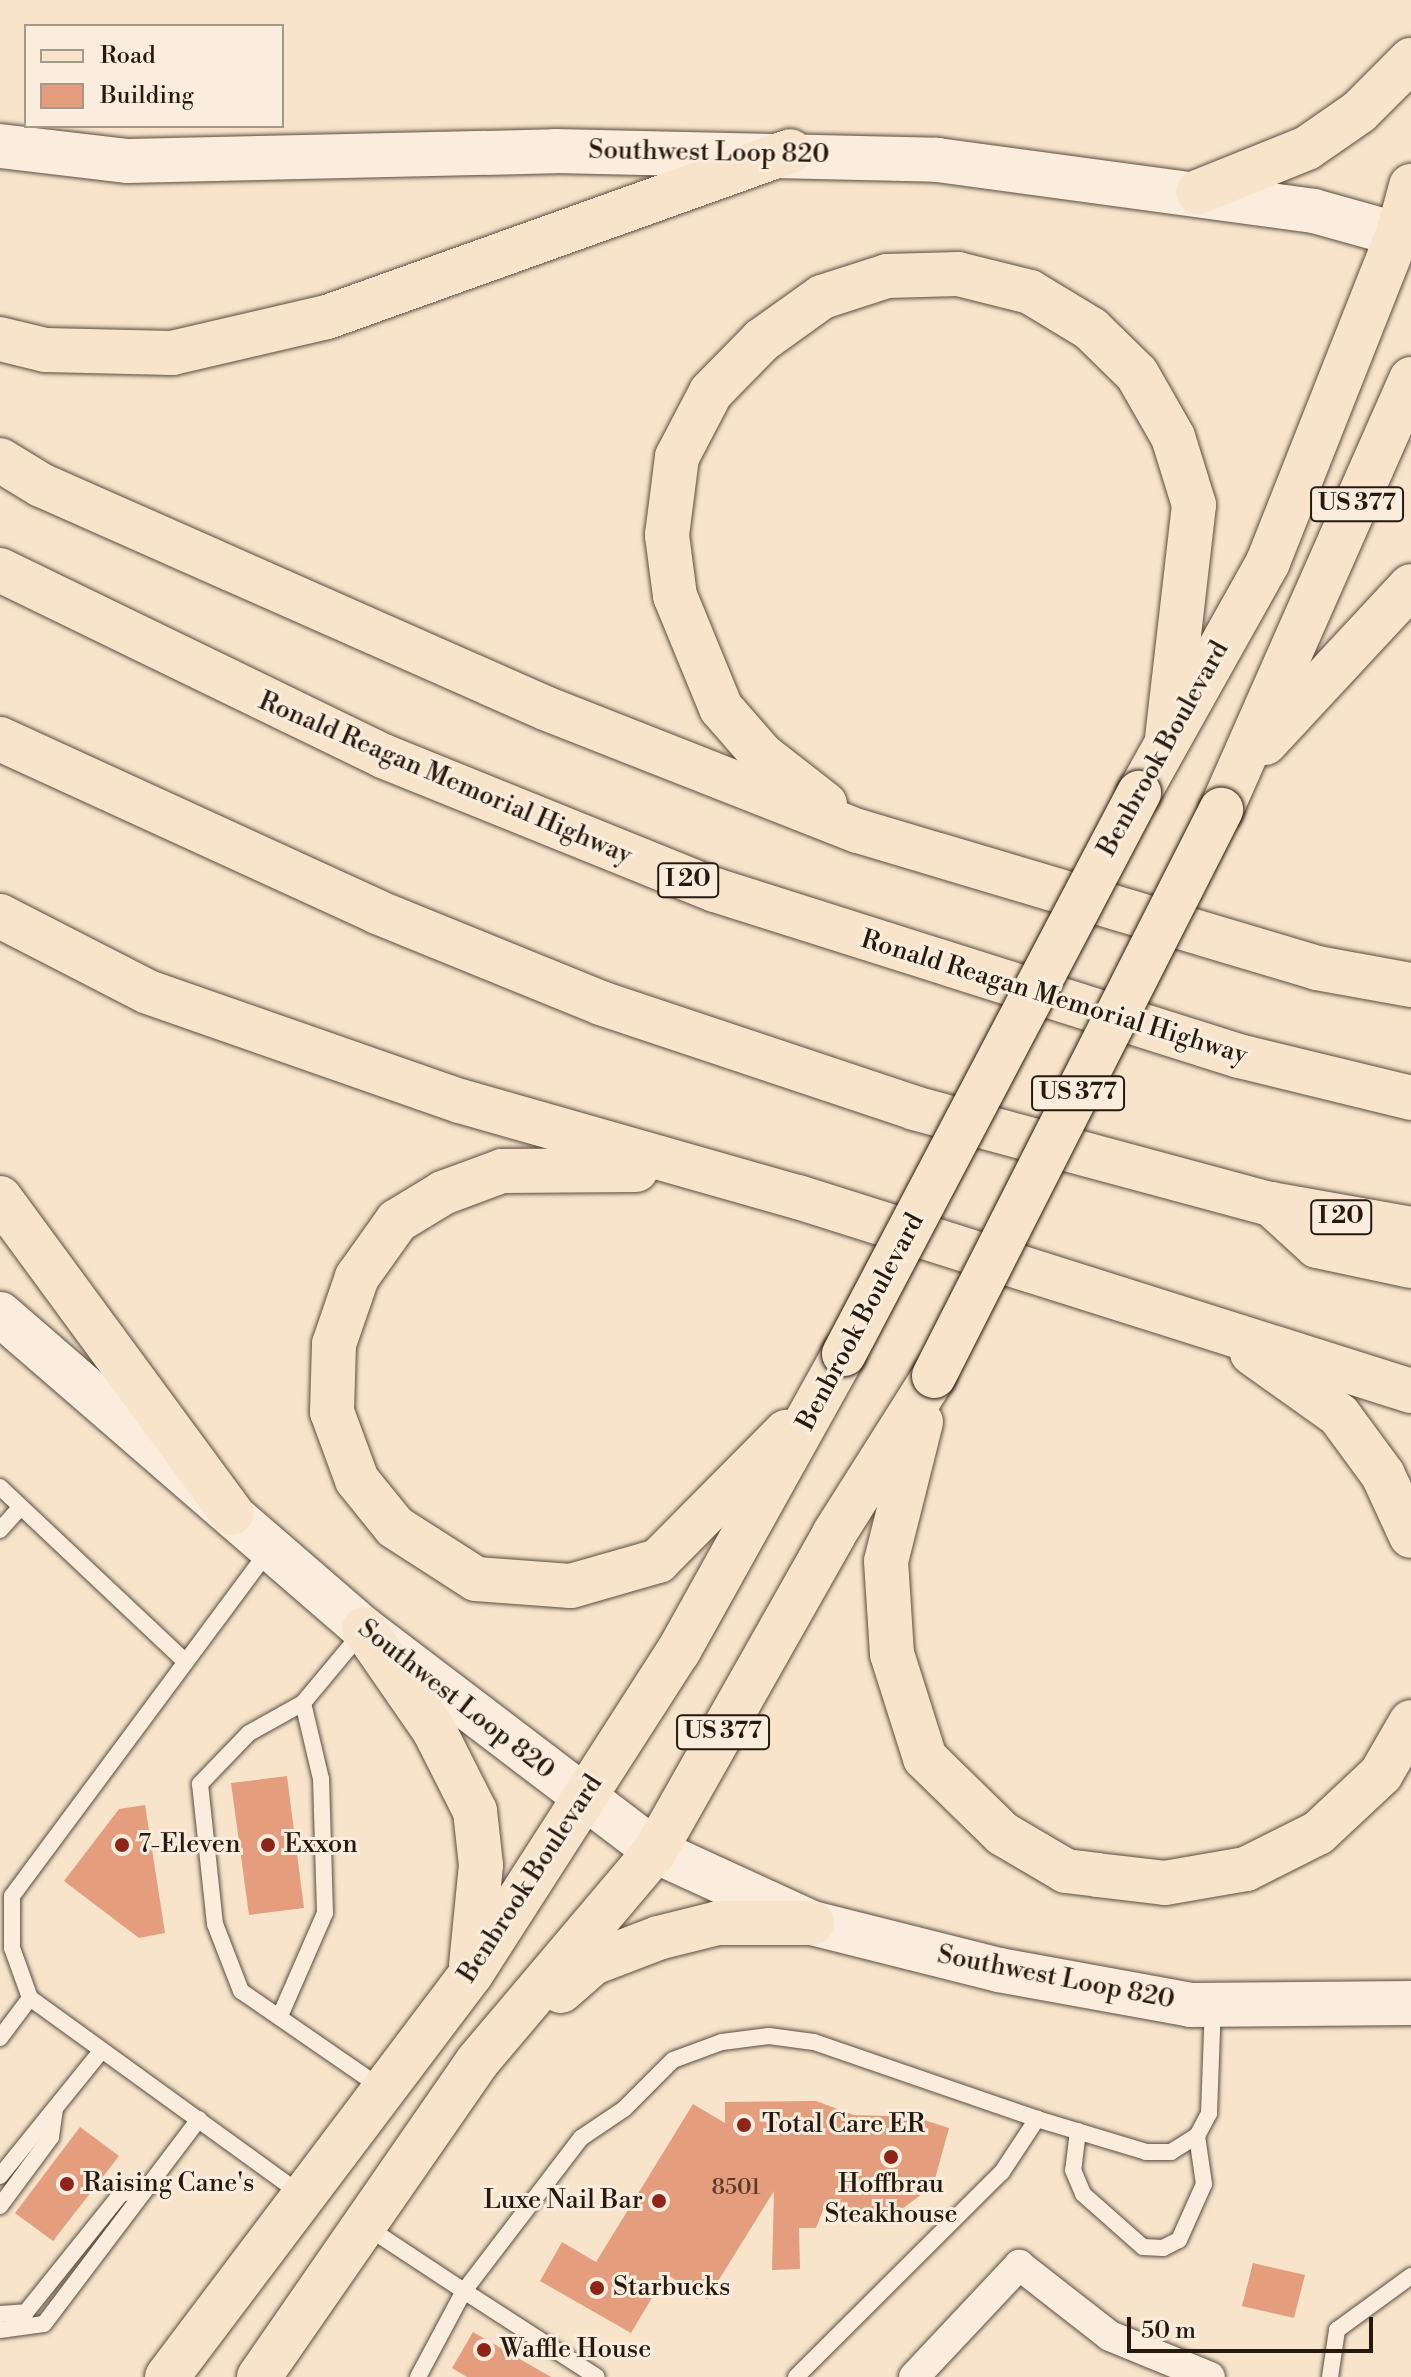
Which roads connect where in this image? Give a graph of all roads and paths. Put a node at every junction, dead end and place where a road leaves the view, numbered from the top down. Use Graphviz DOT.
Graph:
graph roads {
  1 [pos="1411,60"];
  2 [pos="0,146"];
  3 [pos="790,151"];
  4 [pos="1411,186"];
  5 [pos="1198,192"];
  6 [pos="1404,236"];
  7 [pos="0,339"];
  8 [pos="1411,379"];
  9 [pos="0,460"];
  10 [pos="0,570"];
  11 [pos="1411,586"];
  12 [pos="1167,738"];
  13 [pos="0,739"];
  14 [pos="1244,765"];
  15 [pos="858,831"];
  16 [pos="0,916"];
  17 [pos="1400,981"];
  18 [pos="1411,1098"];
  19 [pos="686,1168"];
  20 [pos="0,1198"];
  21 [pos="1271,1204"];
  22 [pos="1411,1229"];
  23 [pos="1411,1266"];
  24 [pos="0,1314"];
  25 [pos="1224,1333"];
  26 [pos="836,1370"];
  27 [pos="932,1380"];
  28 [pos="1411,1391"];
  29 [pos="0,1487"];
  30 [pos="21,1507"];
  31 [pos="231,1513"];
  32 [pos="0,1530"];
  33 [pos="1411,1536"];
  34 [pos="271,1548"];
  35 [pos="364,1629"];
  36 [pos="186,1662"];
  37 [pos="303,1703"];
  38 [pos="1411,1722"];
  39 [pos="584,1799"];
  40 [pos="655,1851"];
  41 [pos="812,1923"];
  42 [pos="471,1974"];
  43 [pos="30,1998"];
  44 [pos="1411,2003"];
  45 [pos="1213,2005"];
  46 [pos="280,2016"];
  47 [pos="0,2038"];
  48 [pos="102,2050"];
  49 [pos="477,2062"];
  50 [pos="383,2089"];
  51 [pos="55,2108"];
  52 [pos="199,2119"];
  53 [pos="1037,2119"];
  54 [pos="1078,2131"];
  55 [pos="1197,2136"];
  56 [pos="0,2176"];
  57 [pos="153,2185"];
  58 [pos="305,2198"];
  59 [pos="0,2206"];
  60 [pos="365,2227"];
  61 [pos="1411,2276"];
  62 [pos="464,2291"];
  63 [pos="0,2314"];
  64 [pos="0,2330"];
  65 [pos="167,2377"];
  66 [pos="259,2377"];
  67 [pos="418,2377"];
  68 [pos="597,2377"];
  69 [pos="796,2377"];
  70 [pos="914,2377"];
  71 [pos="1210,2377"];
  72 [pos="1330,2377"];
  1 -- 5 [label="main road"];
  2 -- 3 [label="main road, Southwest Loop 820"];
  3 -- 5 [label="main road, Southwest Loop 820"];
  3 -- 7 [label="main road"];
  4 -- 6 [label="main road, Benbrook Boulevard / US 377"];
  5 -- 6 [label="main road, Southwest Loop 820"];
  6 -- 12 [label="main road, Benbrook Boulevard / US 377"];
  8 -- 14 [label="main road, US 377"];
  9 -- 15 [label="main road"];
  10 -- 18 [label="main road, Ronald Reagan Memorial Highway / I 20"];
  11 -- 14 [label="main road"];
  12 -- 15 [label="main road"];
  12 -- 26 [label="main road, Benbrook Boulevard / US 377, bridge"];
  13 -- 21 [label="main road, I 20"];
  14 -- 27 [label="main road, US 377, bridge"];
  15 -- 17 [label="main road"];
  16 -- 19 [label="main road"];
  19 -- 25 [label="main road"];
  19 -- 26 [label="main road"];
  20 -- 31 [label="main road"];
  21 -- 22 [label="main road, I 20"];
  21 -- 23 [label="main road"];
  24 -- 31 [label="main road, Southwest Loop 820"];
  25 -- 28 [label="main road"];
  25 -- 33 [label="main road"];
  26 -- 39 [label="main road, Benbrook Boulevard / US 377"];
  27 -- 38 [label="main road"];
  27 -- 40 [label="main road, US 377"];
  29 -- 30 [label="lane"];
  30 -- 32 [label="lane"];
  30 -- 36 [label="lane"];
  31 -- 34 [label="main road, Southwest Loop 820"];
  34 -- 35 [label="main road, Southwest Loop 820"];
  34 -- 36 [label="lane"];
  35 -- 37 [label="lane"];
  35 -- 39 [label="main road, Southwest Loop 820"];
  35 -- 42 [label="main road"];
  36 -- 43 [label="lane"];
  37 -- 46 [label="lane"];
  37 -- 46 [label="lane"];
  39 -- 40 [label="main road, Southwest Loop 820"];
  39 -- 42 [label="main road, Benbrook Boulevard / US 377"];
  40 -- 41 [label="main road, Southwest Loop 820"];
  40 -- 49 [label="main road, US 377"];
  41 -- 45 [label="main road, Southwest Loop 820"];
  41 -- 49 [label="main road"];
  42 -- 50 [label="main road, Benbrook Boulevard / US 377"];
  43 -- 47 [label="lane"];
  43 -- 48 [label="lane"];
  44 -- 45 [label="main road, Southwest Loop 820"];
  45 -- 55 [label="lane"];
  46 -- 50 [label="lane"];
  48 -- 51 [label="lane"];
  48 -- 52 [label="lane"];
  49 -- 60 [label="main road, US 377"];
  50 -- 58 [label="main road, Benbrook Boulevard / US 377"];
  51 -- 56 [label="lane"];
  51 -- 59 [label="lane"];
  52 -- 57 [label="lane"];
  52 -- 58 [label="lane"];
  53 -- 54 [label="lane"];
  53 -- 62 [label="lane"];
  53 -- 69 [label="lane"];
  54 -- 55 [label="lane"];
  54 -- 55 [label="lane"];
  57 -- 63 [label="lane"];
  57 -- 64 [label="lane"];
  58 -- 65 [label="main road, Benbrook Boulevard / US 377"];
  60 -- 62 [label="lane"];
  60 -- 66 [label="main road, US 377"];
  61 -- 72 [label="lane"];
  62 -- 67 [label="lane"];
  62 -- 68 [label="lane"];
  70 -- 71 [label="street"];
}
